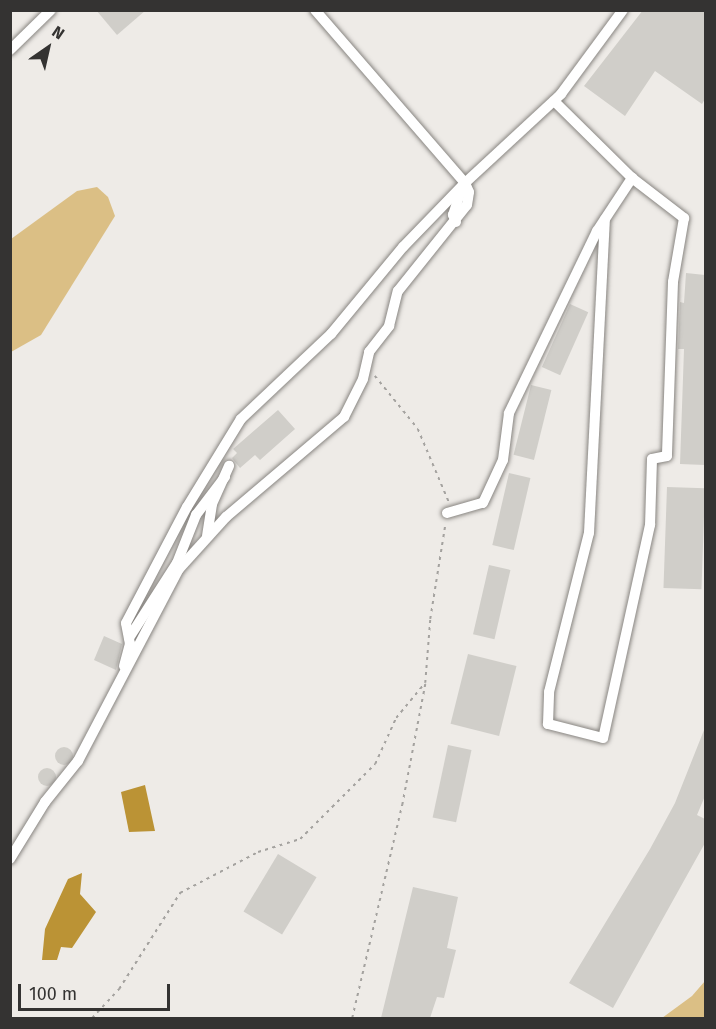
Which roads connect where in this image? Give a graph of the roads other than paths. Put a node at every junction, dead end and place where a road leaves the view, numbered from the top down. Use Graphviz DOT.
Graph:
graph roads {
  1 [pos="51,10"];
  2 [pos="315,10"];
  3 [pos="623,10"];
  4 [pos="10,50"];
  5 [pos="554,101"];
  6 [pos="632,178"];
  7 [pos="465,183"];
  8 [pos="605,219"];
  9 [pos="229,466"];
  10 [pos="225,477"];
  11 [pos="447,513"];
  12 [pos="207,538"];
  13 [pos="129,638"];
  14 [pos="121,682"];
  15 [pos="10,859"];
  1 -- 4 [label="street"];
  2 -- 7 [label="street"];
  3 -- 5 [label="street"];
  5 -- 6 [label="street"];
  5 -- 7 [label="street"];
  6 -- 8 [label="street"];
  6 -- 8 [label="street"];
  7 -- 12 [label="street"];
  7 -- 13 [label="street"];
  8 -- 11 [label="street"];
  9 -- 10 [label="street"];
  10 -- 12 [label="street"];
  10 -- 13 [label="street"];
  12 -- 14 [label="street"];
  13 -- 14 [label="street"];
  14 -- 15 [label="street"];
}
